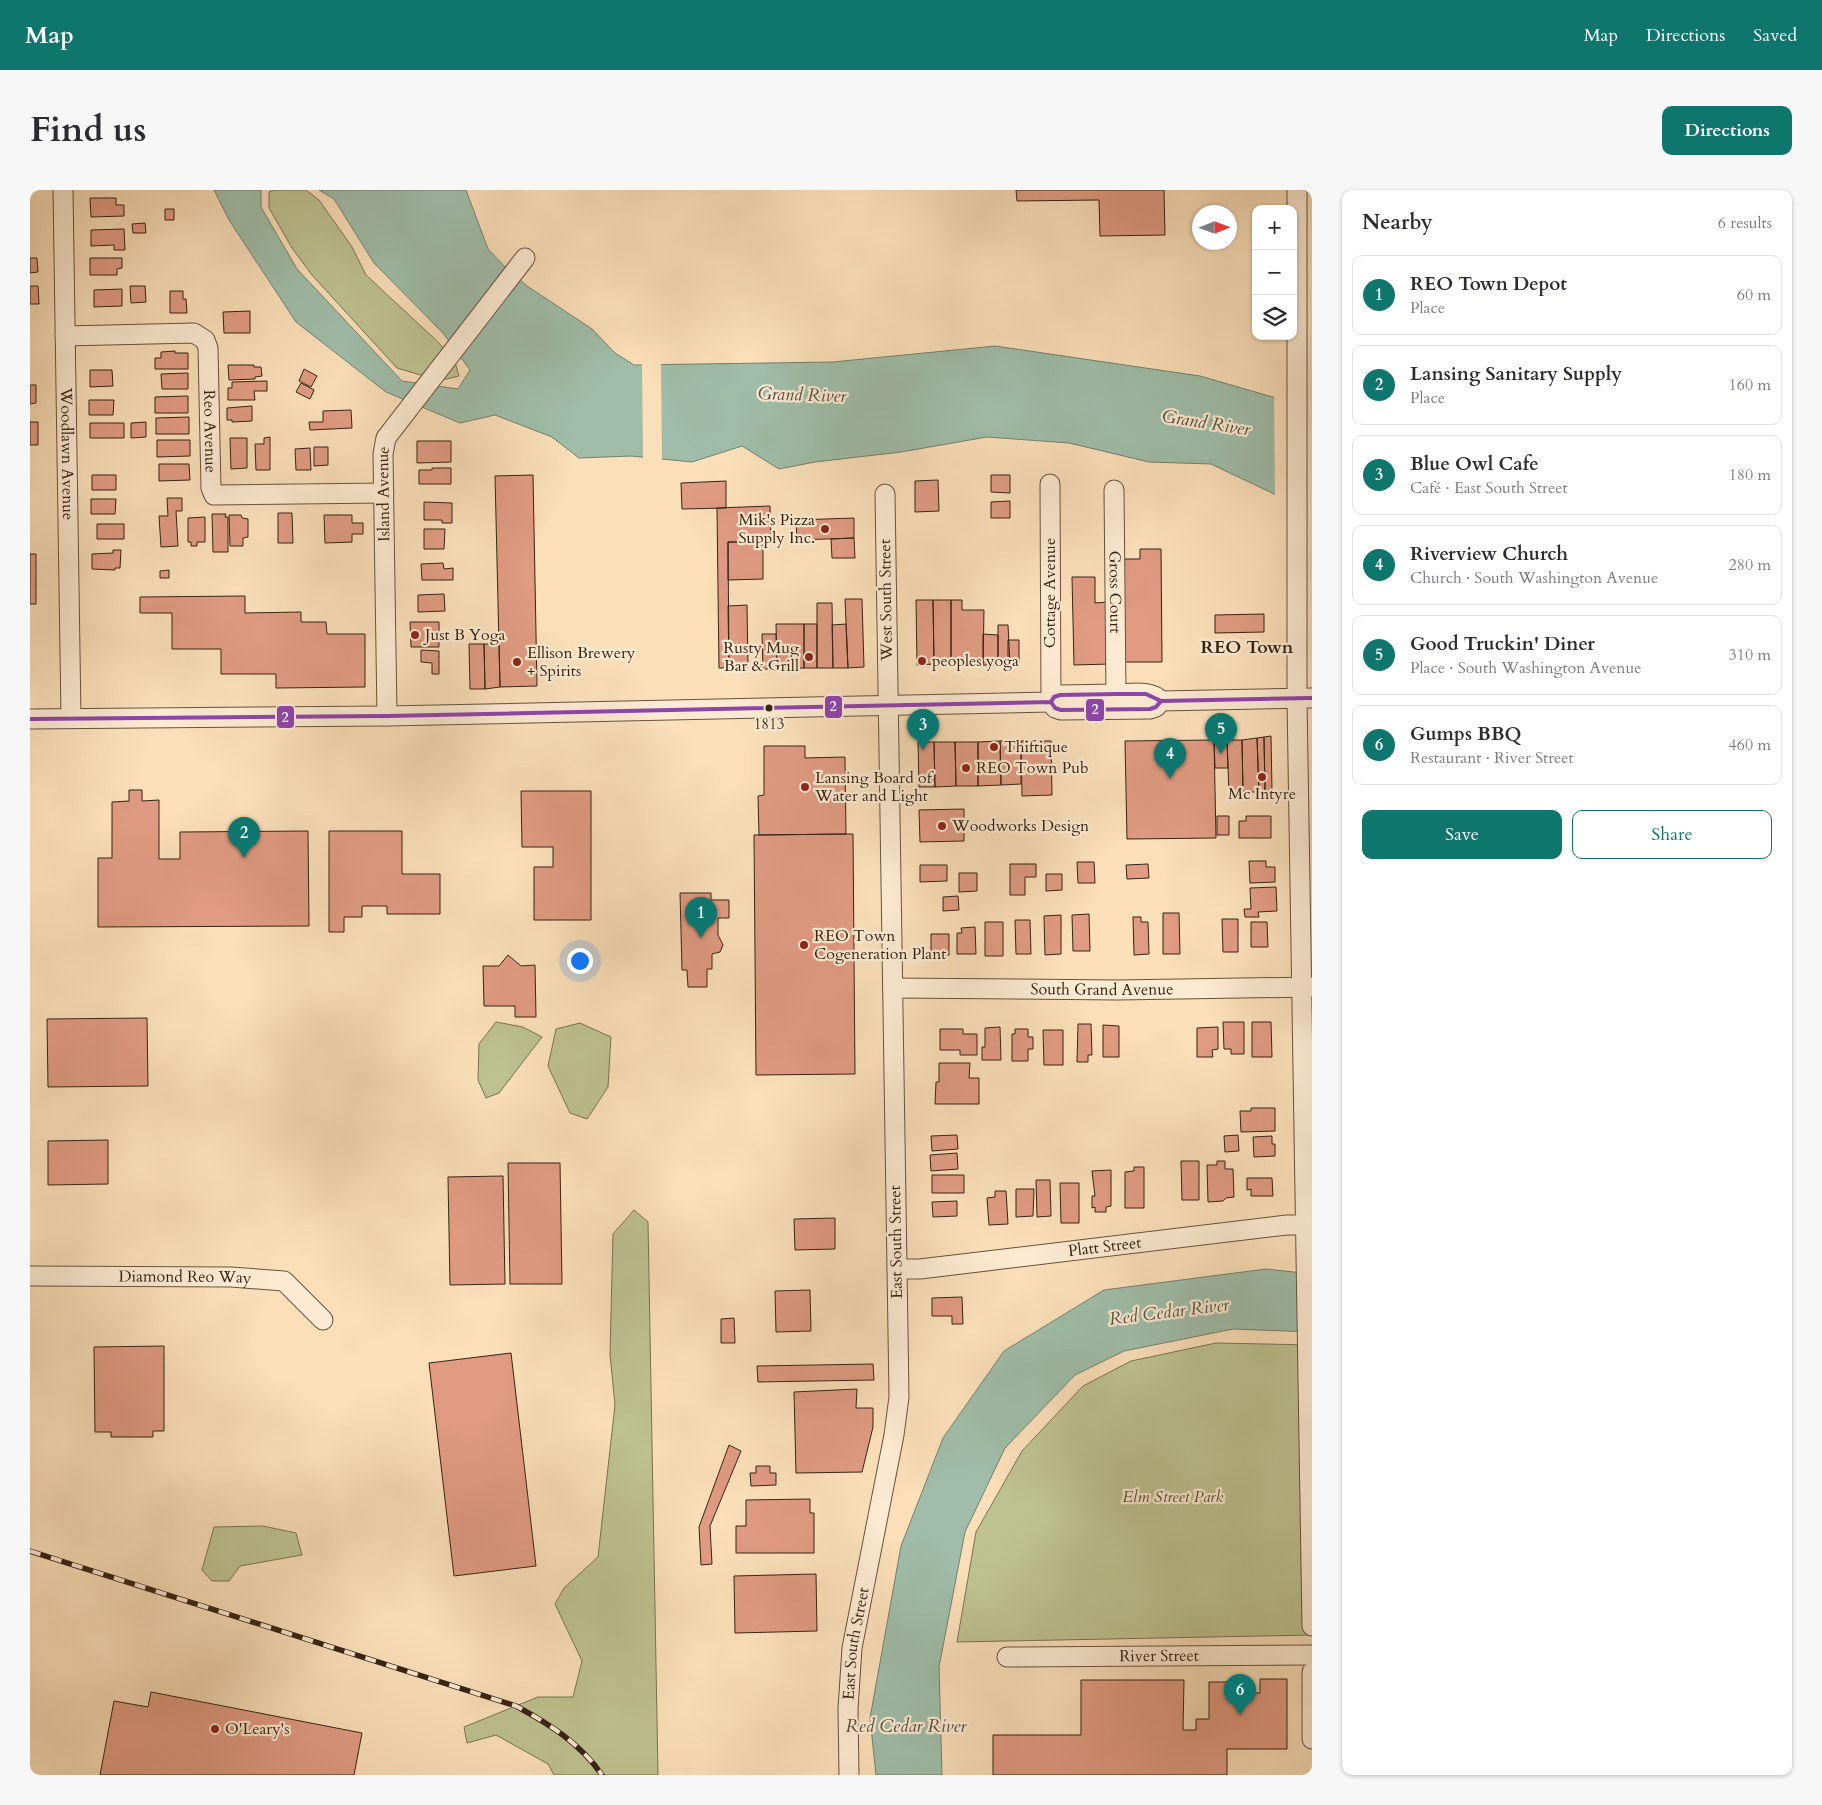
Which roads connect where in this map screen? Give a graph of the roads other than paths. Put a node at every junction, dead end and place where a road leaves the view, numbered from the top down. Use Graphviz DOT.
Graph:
graph roads {
  1 [pos="63,190"];
  2 [pos="1297,190"];
  3 [pos="525,258"];
  4 [pos="65,336"];
  5 [pos="1050,484"];
  6 [pos="1114,490"];
  7 [pos="384,493"];
  8 [pos="885,494"];
  9 [pos="1116,694"];
  10 [pos="1304,699"];
  11 [pos="1161,701"];
  12 [pos="1051,702"];
  13 [pos="887,705"];
  14 [pos="388,716"];
  15 [pos="71,718"];
  16 [pos="30,719"];
  17 [pos="1307,987"];
  18 [pos="893,988"];
  19 [pos="1308,1169"];
  20 [pos="1309,1224"];
  21 [pos="896,1269"];
  22 [pos="30,1276"];
  23 [pos="323,1320"];
  24 [pos="1312,1626"];
  25 [pos="1312,1655"];
  26 [pos="1008,1658"];
  27 [pos="1312,1672"];
  28 [pos="1312,1739"];
  29 [pos="849,1775"];
  1 -- 4 [label="street, Woodlawn Avenue"];
  2 -- 10 [label="street"];
  3 -- 7 [label="street, Island Avenue"];
  4 -- 7 [label="street, Reo Avenue"];
  4 -- 15 [label="street, Woodlawn Avenue"];
  5 -- 12 [label="street, Cottage Avenue"];
  6 -- 9 [label="street, Gross Court"];
  7 -- 14 [label="street, Island Avenue"];
  8 -- 13 [label="street, West South Street"];
  9 -- 11 [label="street"];
  9 -- 12 [label="street"];
  10 -- 11 [label="street"];
  10 -- 17 [label="street"];
  11 -- 12 [label="street"];
  12 -- 13 [label="street"];
  13 -- 14 [label="street"];
  13 -- 18 [label="street, East South Street"];
  14 -- 15 [label="street"];
  15 -- 16 [label="street"];
  17 -- 18 [label="street, South Grand Avenue"];
  17 -- 19 [label="street"];
  18 -- 21 [label="street, East South Street"];
  19 -- 20 [label="street"];
  20 -- 21 [label="street, Platt Street"];
  20 -- 24 [label="street"];
  21 -- 29 [label="street, East South Street"];
  22 -- 23 [label="street, Diamond Reo Way"];
  25 -- 26 [label="street, River Street"];
  27 -- 28 [label="street"];
}
